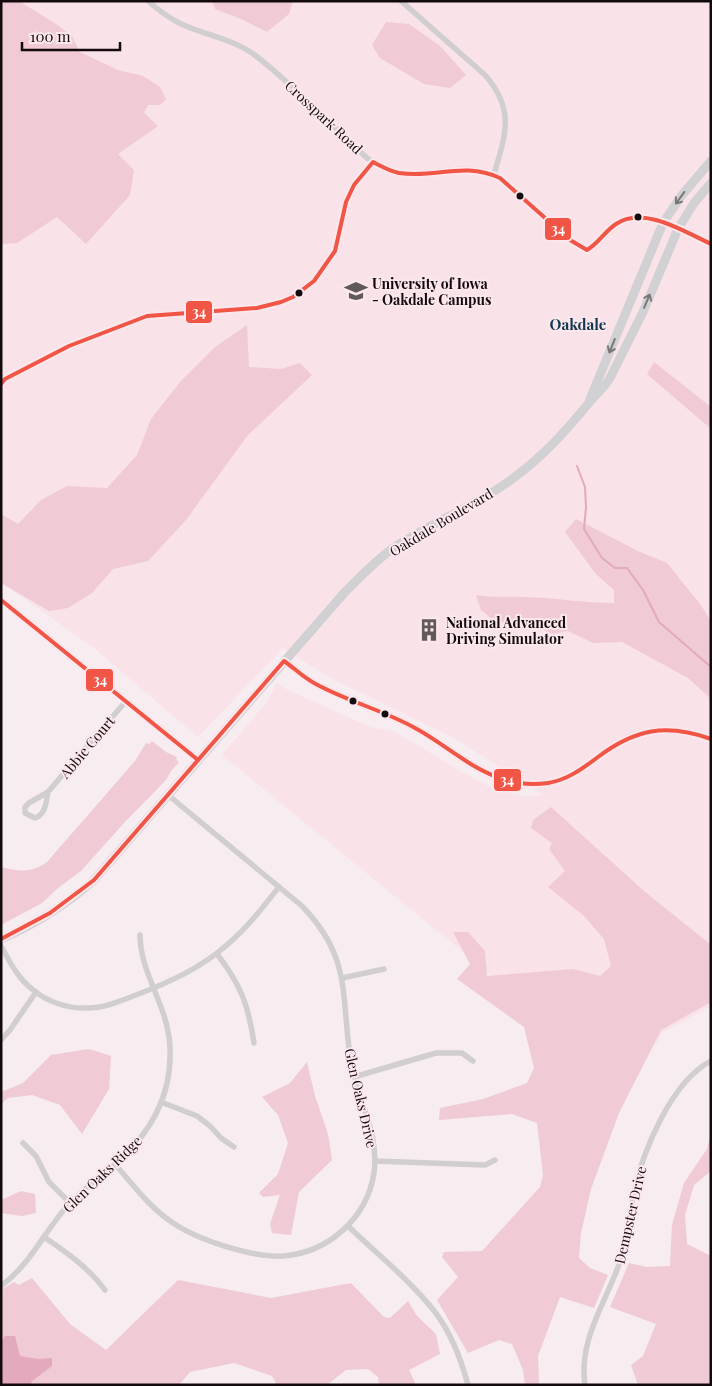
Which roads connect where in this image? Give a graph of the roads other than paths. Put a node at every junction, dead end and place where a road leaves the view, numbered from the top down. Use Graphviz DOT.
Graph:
graph roads {
  1 [pos="148,1"];
  2 [pos="401,1"];
  3 [pos="711,161"];
  4 [pos="373,162"];
  5 [pos="494,174"];
  6 [pos="711,183"];
  7 [pos="664,223"];
  8 [pos="678,229"];
  9 [pos="711,244"];
  10 [pos="1,384"];
  11 [pos="588,403"];
  12 [pos="1,600"];
  13 [pos="284,661"];
  14 [pos="126,701"];
  15 [pos="711,739"];
  16 [pos="198,760"];
  17 [pos="48,792"];
  18 [pos="168,795"];
  19 [pos="279,887"];
  20 [pos="140,935"];
  21 [pos="1,939"];
  22 [pos="1,946"];
  23 [pos="217,954"];
  24 [pos="384,969"];
  25 [pos="342,978"];
  26 [pos="155,988"];
  27 [pos="36,992"];
  28 [pos="1,1040"];
  29 [pos="254,1043"];
  30 [pos="473,1061"];
  31 [pos="711,1061"];
  32 [pos="354,1077"];
  33 [pos="161,1102"];
  34 [pos="23,1143"];
  35 [pos="234,1147"];
  36 [pos="375,1160"];
  37 [pos="495,1160"];
  38 [pos="115,1164"];
  39 [pos="70,1204"];
  40 [pos="348,1226"];
  41 [pos="44,1237"];
  42 [pos="1,1286"];
  43 [pos="105,1290"];
  44 [pos="468,1385"];
  45 [pos="585,1385"];
  1 -- 4 [label="street, Crosspark Road"];
  2 -- 5 [label="street"];
  3 -- 7 [label="main road, Oakdale Boulevard, one-way"];
  4 -- 5 [label="street, Crosspark Road"];
  4 -- 10 [label="street"];
  5 -- 7 [label="street, Crosspark Road"];
  6 -- 8 [label="main road, Oakdale Boulevard"];
  7 -- 8 [label="street, Crosspark Road"];
  7 -- 11 [label="main road, Oakdale Boulevard, one-way"];
  8 -- 9 [label="street, Crosspark Road"];
  11 -- 8 [label="main road, Oakdale Boulevard, one-way"];
  11 -- 13 [label="main road, Oakdale Boulevard"];
  12 -- 14 [label="street"];
  13 -- 15 [label="street"];
  13 -- 16 [label="main road, Oakdale Boulevard"];
  14 -- 16 [label="street"];
  14 -- 17 [label="street, Abbie Court"];
  16 -- 18 [label="main road, Oakdale Boulevard"];
  17 -- 17 [label="street, Abbie Court"];
  18 -- 19 [label="street, Glen Oaks Drive"];
  18 -- 21 [label="main road, Oakdale Boulevard"];
  19 -- 23 [label="street"];
  19 -- 25 [label="street, Glen Oaks Drive"];
  20 -- 26 [label="street, Glen Oaks Ridge"];
  22 -- 27 [label="street"];
  23 -- 26 [label="street"];
  23 -- 29 [label="street"];
  24 -- 25 [label="street"];
  25 -- 32 [label="street, Glen Oaks Drive"];
  26 -- 27 [label="street"];
  26 -- 33 [label="street, Glen Oaks Ridge"];
  27 -- 28 [label="street"];
  30 -- 32 [label="street"];
  31 -- 45 [label="street, Dempster Drive"];
  32 -- 36 [label="street, Glen Oaks Drive"];
  33 -- 35 [label="street"];
  33 -- 38 [label="street, Glen Oaks Ridge"];
  34 -- 39 [label="street"];
  36 -- 37 [label="street"];
  36 -- 40 [label="street, Glen Oaks Drive"];
  38 -- 39 [label="street, Glen Oaks Ridge"];
  38 -- 40 [label="street, Glen Oaks Drive"];
  39 -- 41 [label="street, Glen Oaks Ridge"];
  40 -- 44 [label="street"];
  41 -- 42 [label="street, Glen Oaks Ridge"];
  41 -- 43 [label="street"];
}
